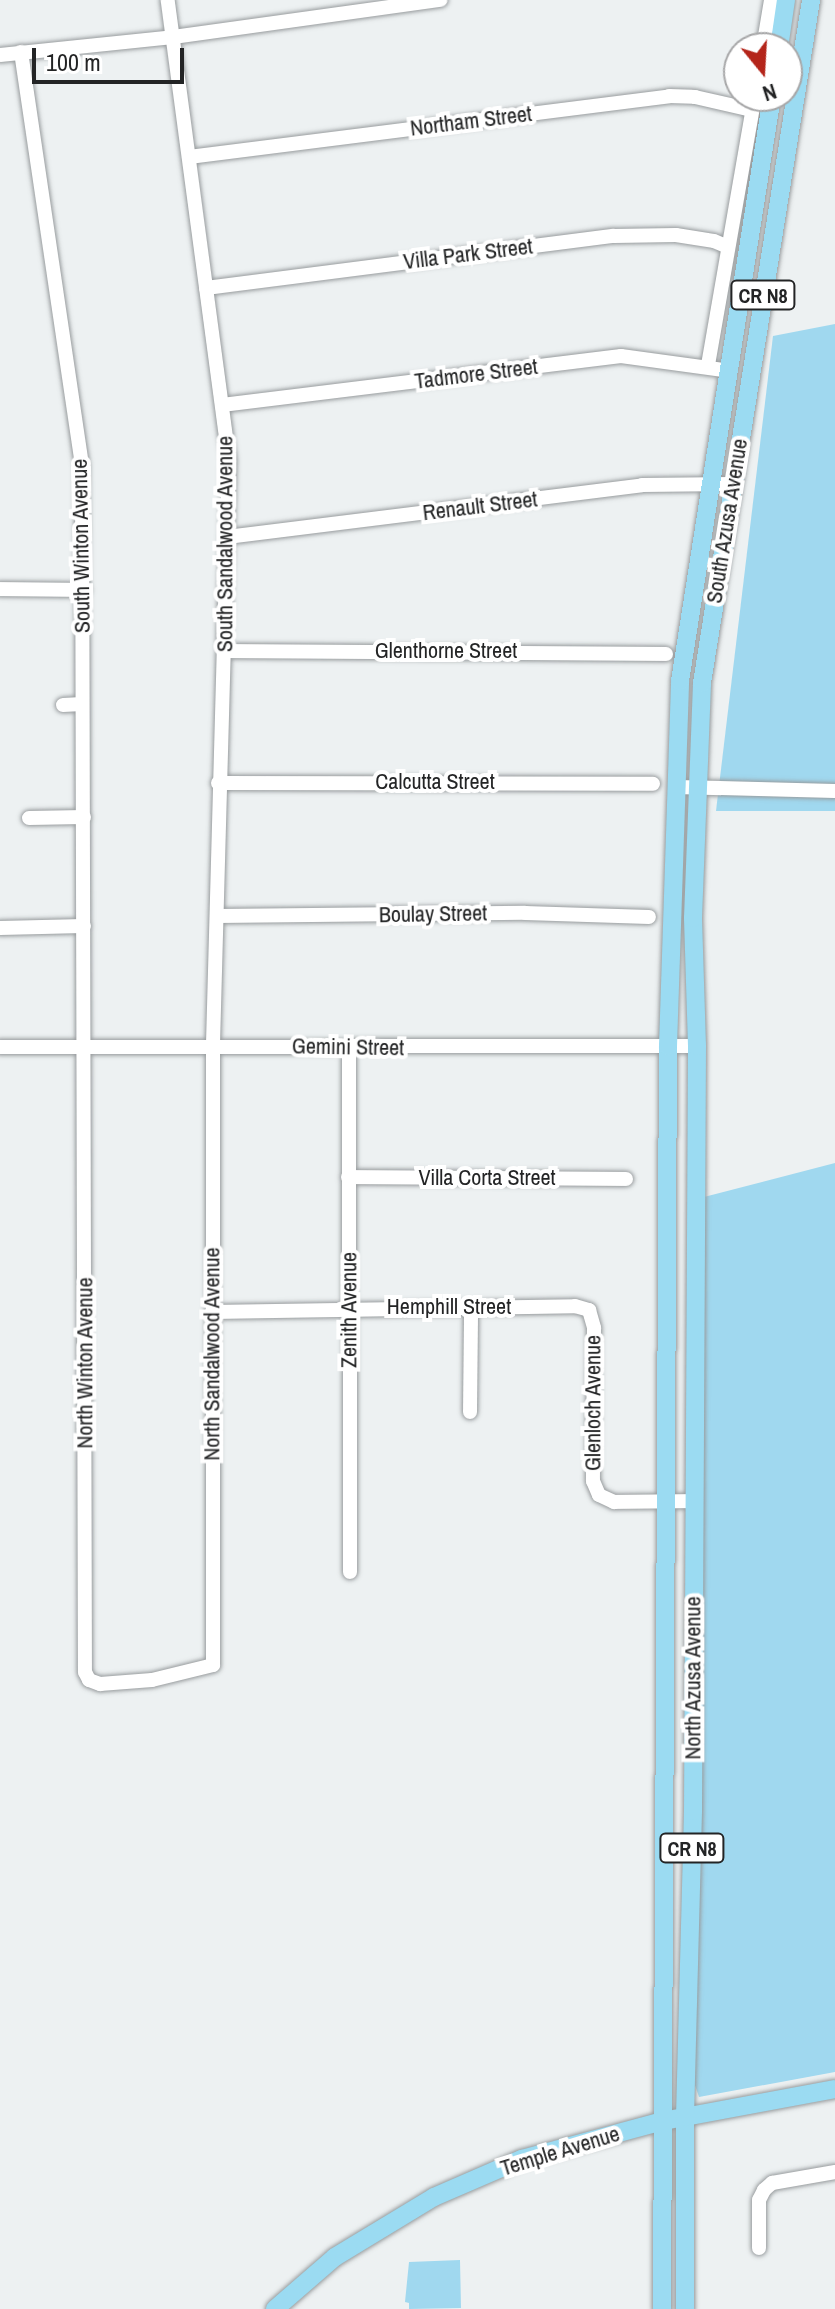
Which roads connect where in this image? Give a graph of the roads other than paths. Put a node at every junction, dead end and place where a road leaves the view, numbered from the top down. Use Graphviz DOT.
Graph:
graph roads {
  1 [pos="168,0"];
  2 [pos="440,0"];
  3 [pos="771,0"];
  4 [pos="786,0"];
  5 [pos="811,0"];
  6 [pos="766,32"];
  7 [pos="781,32"];
  8 [pos="173,37"];
  9 [pos="21,52"];
  10 [pos="0,55"];
  11 [pos="723,100"];
  12 [pos="752,112"];
  13 [pos="769,112"];
  14 [pos="189,157"];
  15 [pos="756,196"];
  16 [pos="778,200"];
  17 [pos="728,247"];
  18 [pos="206,288"];
  19 [pos="708,365"];
  20 [pos="730,371"];
  21 [pos="222,405"];
  22 [pos="710,483"];
  23 [pos="733,484"];
  24 [pos="227,537"];
  25 [pos="0,589"];
  26 [pos="84,590"];
  27 [pos="227,651"];
  28 [pos="666,654"];
  29 [pos="82,704"];
  30 [pos="63,705"];
  31 [pos="218,783"];
  32 [pos="653,784"];
  33 [pos="676,787"];
  34 [pos="700,787"];
  35 [pos="835,791"];
  36 [pos="84,817"];
  37 [pos="29,818"];
  38 [pos="217,916"];
  39 [pos="649,917"];
  40 [pos="84,926"];
  41 [pos="0,928"];
  42 [pos="213,1044"];
  43 [pos="85,1045"];
  44 [pos="668,1046"];
  45 [pos="697,1046"];
  46 [pos="0,1047"];
  47 [pos="349,1047"];
  48 [pos="668,1136"];
  49 [pos="348,1177"];
  50 [pos="626,1179"];
  51 [pos="696,1184"];
  52 [pos="349,1308"];
  53 [pos="471,1308"];
  54 [pos="589,1310"];
  55 [pos="212,1312"];
  56 [pos="470,1412"];
  57 [pos="668,1501"];
  58 [pos="693,1501"];
  59 [pos="350,1572"];
  60 [pos="213,1665"];
  61 [pos="835,2089"];
  62 [pos="685,2117"];
  63 [pos="663,2121"];
  64 [pos="835,2172"];
  65 [pos="759,2248"];
  66 [pos="275,2309"];
  67 [pos="662,2309"];
  68 [pos="685,2309"];
  1 -- 8 [label="street, South Sandalwood Avenue"];
  2 -- 8 [label="street"];
  3 -- 6 [label="street"];
  4 -- 7 [label="main road"];
  5 -- 16 [label="main road, South Azusa Avenue / CR N8"];
  8 -- 9 [label="street"];
  8 -- 14 [label="street, South Sandalwood Avenue"];
  9 -- 10 [label="street"];
  9 -- 26 [label="street, South Winton Avenue"];
  11 -- 14 [label="street, Northam Street"];
  12 -- 17 [label="street"];
  13 -- 15 [label="main road, South Azusa Avenue / CR N8"];
  14 -- 18 [label="street, South Sandalwood Avenue"];
  15 -- 16 [label="main road"];
  15 -- 20 [label="main road, South Azusa Avenue / CR N8"];
  16 -- 23 [label="main road, South Azusa Avenue / CR N8"];
  17 -- 18 [label="street, Villa Park Street"];
  17 -- 19 [label="street"];
  18 -- 21 [label="street, South Sandalwood Avenue"];
  19 -- 20 [label="street, Tadmore Street"];
  19 -- 21 [label="street, Tadmore Street"];
  20 -- 22 [label="main road, South Azusa Avenue / CR N8"];
  21 -- 24 [label="street, South Sandalwood Avenue"];
  22 -- 23 [label="street, Renault Street"];
  22 -- 24 [label="street, Renault Street"];
  22 -- 33 [label="main road, South Azusa Avenue / CR N8"];
  23 -- 34 [label="main road, South Azusa Avenue / CR N8"];
  24 -- 27 [label="street, South Sandalwood Avenue"];
  25 -- 26 [label="street"];
  26 -- 29 [label="street, South Winton Avenue"];
  27 -- 28 [label="street, Glenthorne Street"];
  27 -- 31 [label="street, South Sandalwood Avenue"];
  29 -- 30 [label="street"];
  29 -- 36 [label="street, South Winton Avenue"];
  31 -- 32 [label="street, Calcutta Street"];
  31 -- 38 [label="street, South Sandalwood Avenue"];
  33 -- 34 [label="street"];
  33 -- 44 [label="main road, South Azusa Avenue / CR N8"];
  34 -- 35 [label="street"];
  34 -- 45 [label="main road, South Azusa Avenue / CR N8"];
  36 -- 37 [label="street"];
  36 -- 40 [label="street, South Winton Avenue"];
  38 -- 39 [label="street, Boulay Street"];
  38 -- 42 [label="street, South Sandalwood Avenue"];
  40 -- 41 [label="street"];
  40 -- 43 [label="street, South Winton Avenue"];
  42 -- 43 [label="street, Gemini Street"];
  42 -- 47 [label="street, Gemini Street"];
  42 -- 55 [label="street, North Sandalwood Avenue"];
  43 -- 46 [label="street, Gemini Street"];
  43 -- 60 [label="street, North Winton Avenue"];
  44 -- 45 [label="street, Gemini Street"];
  44 -- 47 [label="street, Gemini Street"];
  44 -- 48 [label="main road, North Azusa Avenue / CR N8"];
  45 -- 51 [label="main road, North Azusa Avenue / CR N8"];
  47 -- 49 [label="street, Zenith Avenue"];
  48 -- 51 [label="main road"];
  48 -- 57 [label="main road, North Azusa Avenue / CR N8"];
  49 -- 50 [label="street, Villa Corta Street"];
  49 -- 52 [label="street, Zenith Avenue"];
  51 -- 58 [label="main road, North Azusa Avenue / CR N8"];
  52 -- 53 [label="street, Hemphill Street"];
  52 -- 55 [label="street, Hemphill Street"];
  52 -- 59 [label="street, Zenith Avenue"];
  53 -- 54 [label="street, Hemphill Street"];
  53 -- 56 [label="street"];
  54 -- 57 [label="street, Glenloch Avenue"];
  55 -- 60 [label="street, North Sandalwood Avenue"];
  57 -- 58 [label="street, Glenloch Avenue"];
  57 -- 63 [label="main road, North Azusa Avenue / CR N8"];
  58 -- 62 [label="main road, North Azusa Avenue / CR N8"];
  61 -- 62 [label="main road, Temple Avenue"];
  62 -- 63 [label="main road, Temple Avenue"];
  62 -- 68 [label="main road, North Azusa Avenue / CR N8"];
  63 -- 66 [label="main road, Temple Avenue"];
  63 -- 67 [label="main road, North Azusa Avenue / CR N8"];
  64 -- 65 [label="street"];
}
